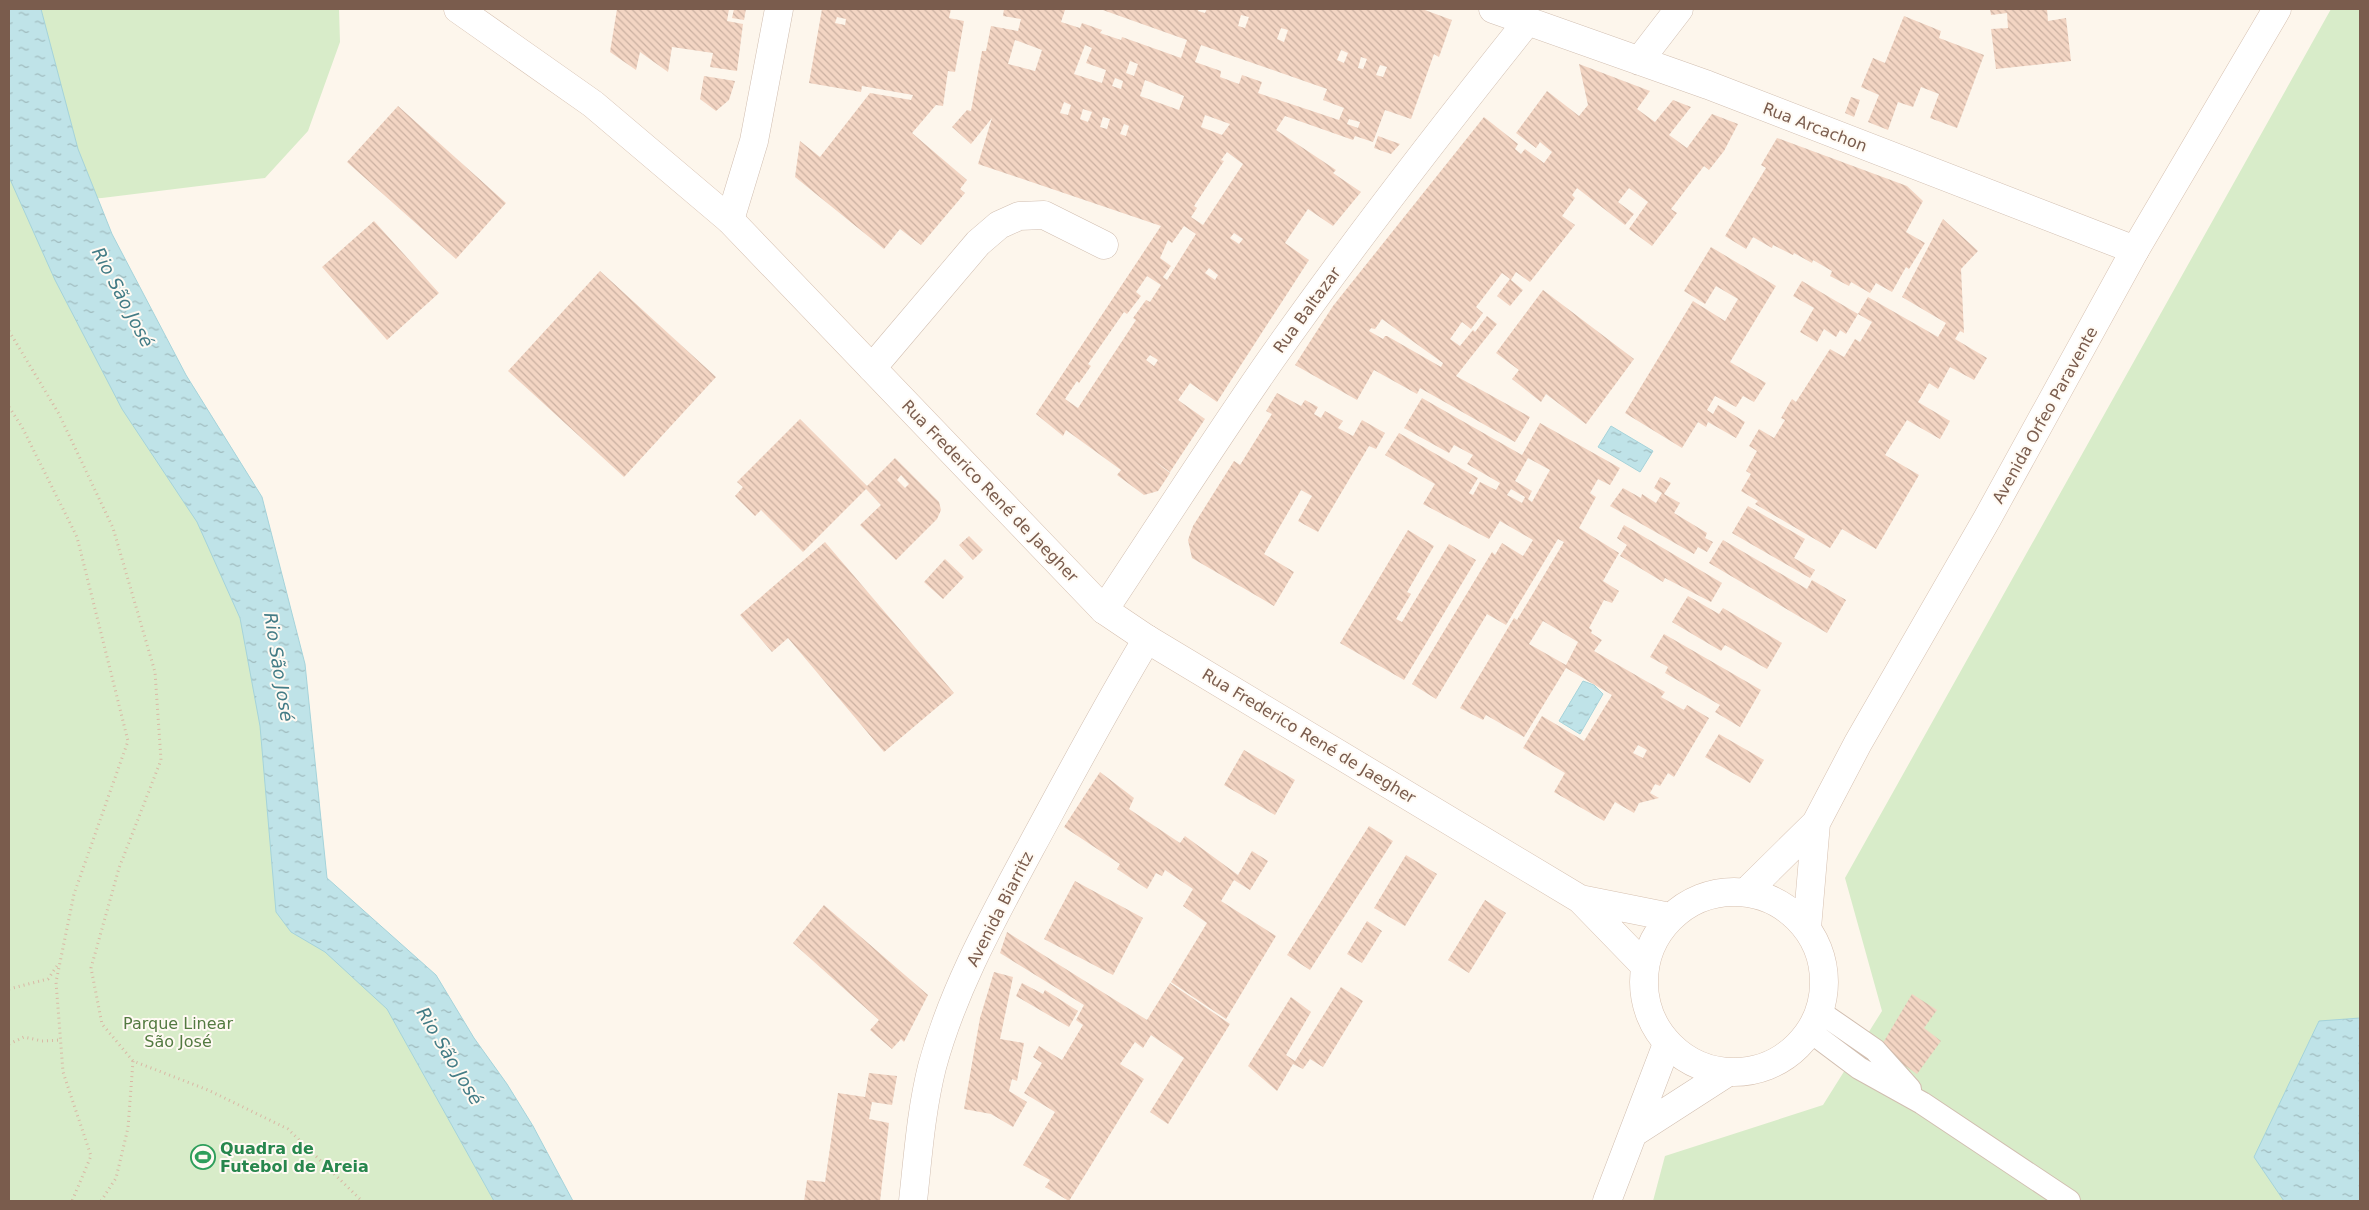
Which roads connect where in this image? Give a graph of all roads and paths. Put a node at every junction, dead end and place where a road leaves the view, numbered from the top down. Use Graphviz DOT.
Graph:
graph roads {
  1 [pos="458,9"];
  2 [pos="779,9"];
  3 [pos="1493,9"];
  4 [pos="1679,9"];
  5 [pos="2277,9"];
  6 [pos="1527,22"];
  7 [pos="1639,61"];
  8 [pos="730,220"];
  9 [pos="1104,245"];
  10 [pos="2135,250"];
  11 [pos="9,331"];
  12 [pos="872,368"];
  13 [pos="9,407"];
  14 [pos="1104,610"];
  15 [pos="1147,639"];
  16 [pos="1816,822"];
  17 [pos="1746,892"];
  18 [pos="1580,899"];
  19 [pos="1670,917"];
  20 [pos="1807,928"];
  21 [pos="60,961"];
  22 [pos="1644,966"];
  23 [pos="9,989"];
  24 [pos="1816,1022"];
  25 [pos="60,1040"];
  26 [pos="9,1044"];
  27 [pos="1667,1044"];
  28 [pos="133,1061"];
  29 [pos="1726,1074"];
  30 [pos="1635,1132"];
  31 [pos="72,1201"];
  32 [pos="101,1201"];
  33 [pos="362,1201"];
  34 [pos="913,1201"];
  35 [pos="1607,1201"];
  36 [pos="2069,1201"];
  1 -- 8 [label="main road, Rua Frederico René de Jaegher"];
  2 -- 8 [label="main road"];
  3 -- 6 [label="main road, Rua Arcachon"];
  4 -- 7 [label="main road"];
  5 -- 10 [label="main road, Avenida Orfeo Paravente"];
  6 -- 7 [label="main road, Rua Arcachon"];
  6 -- 14 [label="main road, Rua Baltazar"];
  7 -- 10 [label="main road, Rua Arcachon"];
  8 -- 12 [label="main road, Rua Frederico René de Jaegher"];
  9 -- 12 [label="main road"];
  10 -- 16 [label="main road, Avenida Orfeo Paravente"];
  11 -- 28 [label="path"];
  12 -- 14 [label="main road, Rua Frederico René de Jaegher"];
  13 -- 21 [label="path"];
  14 -- 15 [label="main road, Rua Frederico René de Jaegher"];
  15 -- 18 [label="main road, Rua Frederico René de Jaegher"];
  15 -- 34 [label="main road, Avenida Biarritz"];
  16 -- 17 [label="main road, Avenida Orfeo Paravente"];
  16 -- 20 [label="main road, Avenida Orfeo Paravente"];
  17 -- 19 [label="main road"];
  17 -- 20 [label="main road"];
  18 -- 19 [label="main road, Rua Frederico René de Jaegher"];
  18 -- 22 [label="main road, Rua Frederico René de Jaegher"];
  19 -- 22 [label="main road"];
  20 -- 24 [label="main road"];
  21 -- 23 [label="path"];
  21 -- 25 [label="path"];
  22 -- 27 [label="main road"];
  24 -- 29 [label="main road"];
  24 -- 36 [label="lane"];
  25 -- 26 [label="path"];
  25 -- 31 [label="path"];
  27 -- 29 [label="main road"];
  27 -- 30 [label="main road"];
  28 -- 32 [label="path"];
  28 -- 33 [label="path"];
  29 -- 30 [label="main road"];
  30 -- 35 [label="main road"];
}
